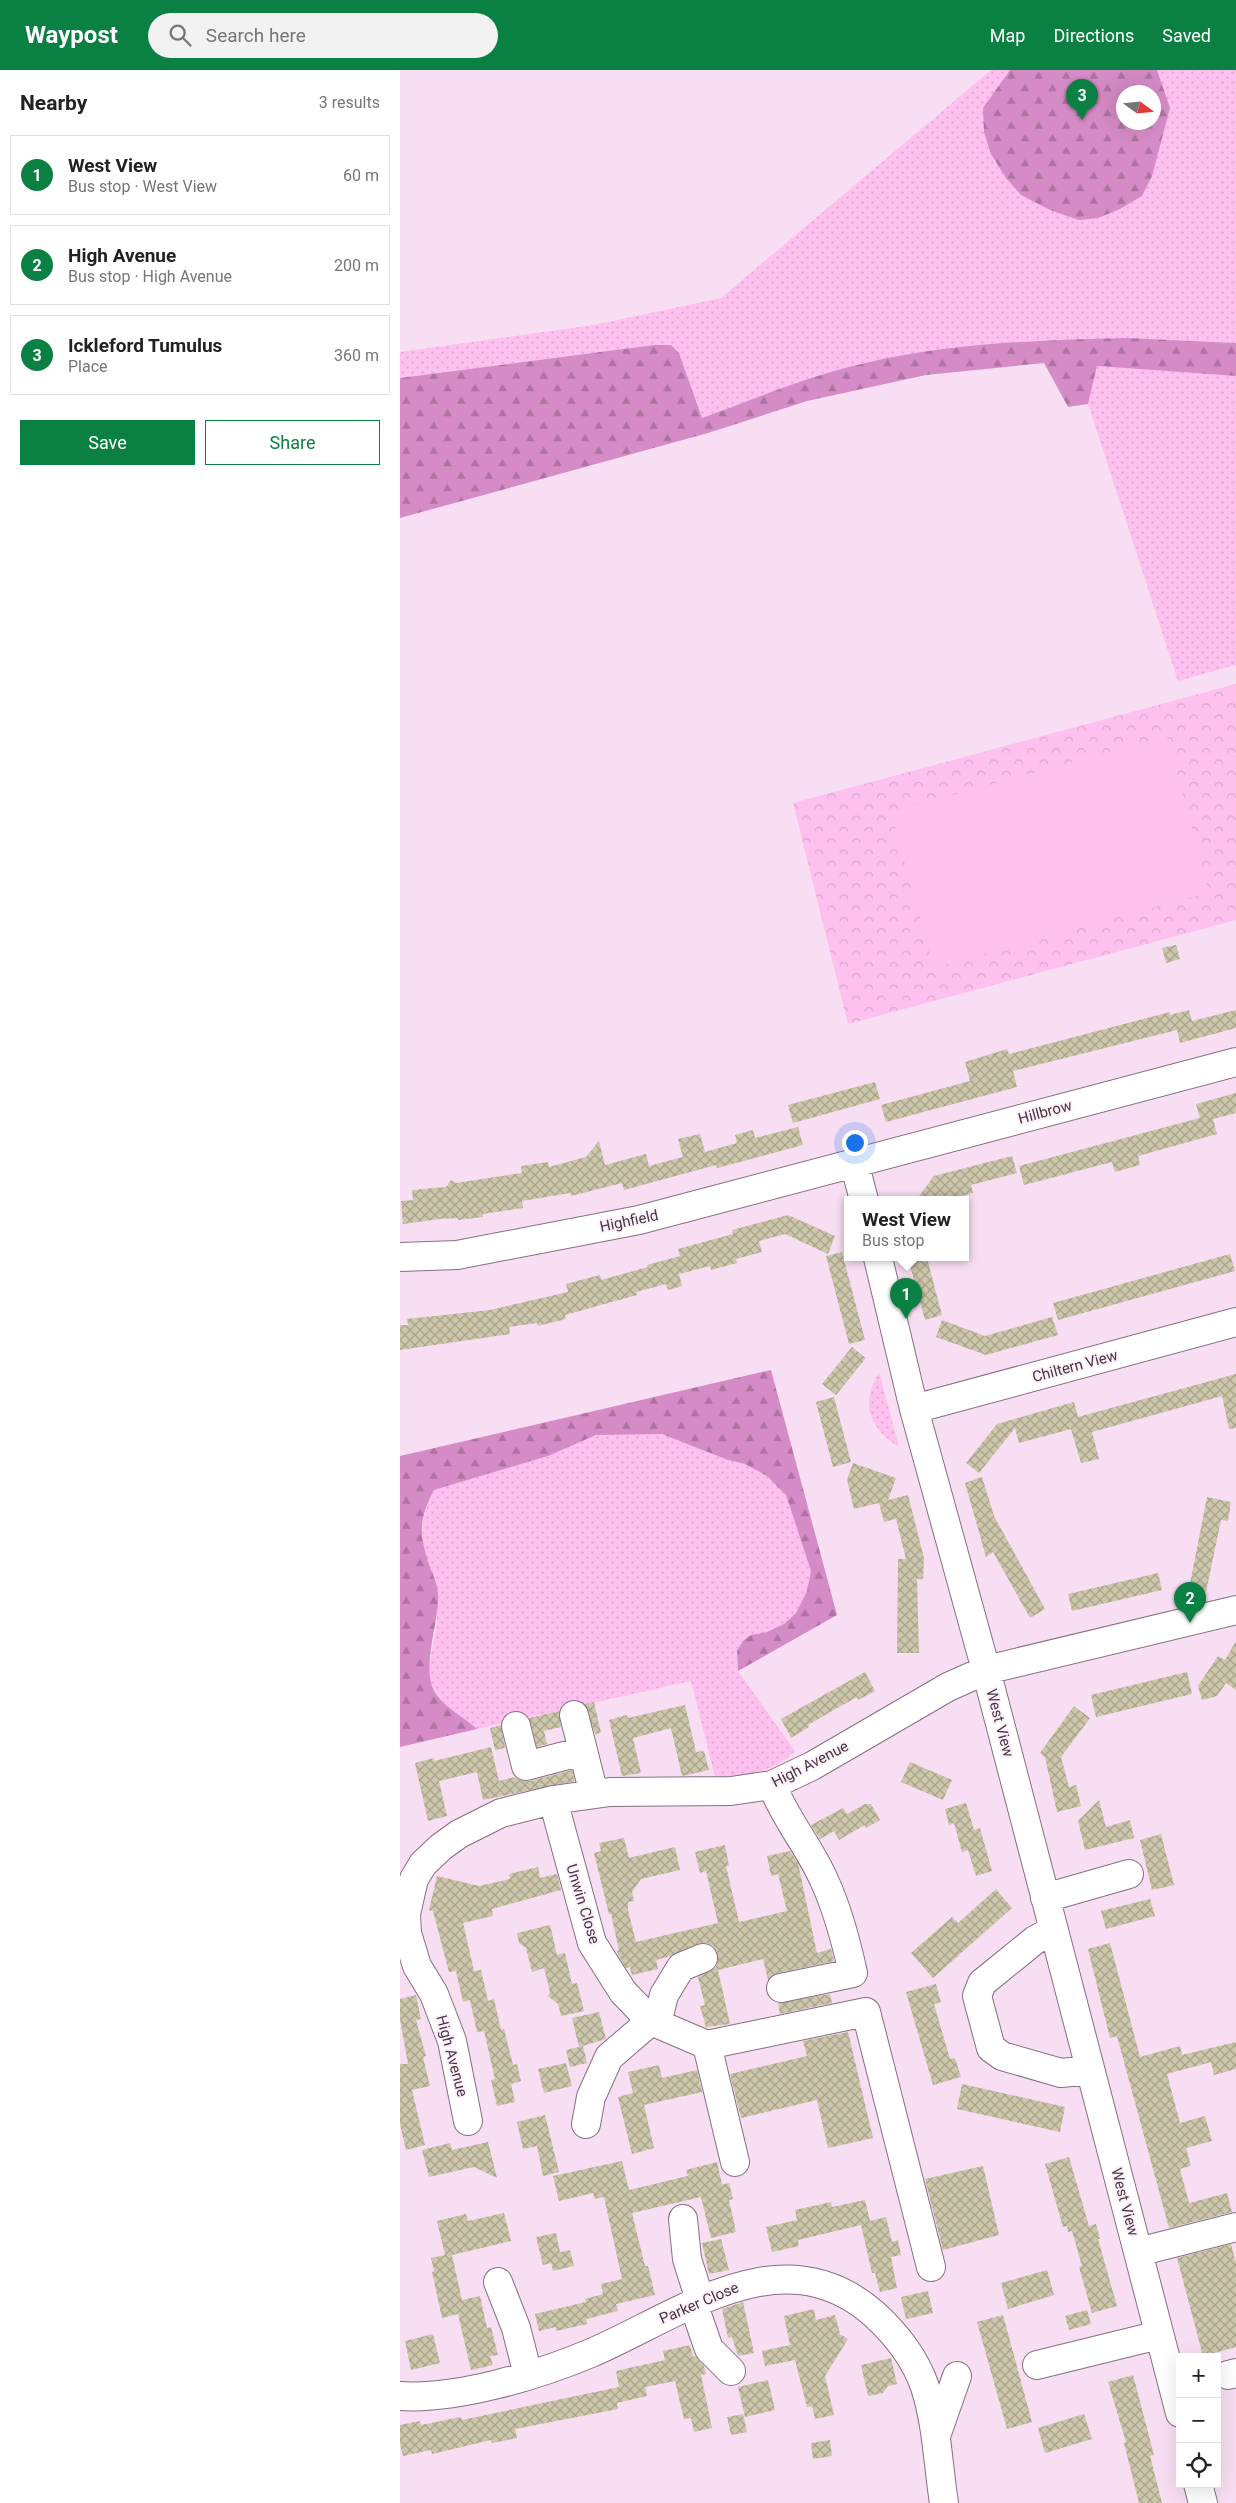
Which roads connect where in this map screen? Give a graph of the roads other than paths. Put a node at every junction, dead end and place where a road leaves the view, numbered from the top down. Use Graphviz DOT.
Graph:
graph roads {
  1 [pos="1236,1062"];
  2 [pos="854,1162"];
  3 [pos="863,1196"];
  4 [pos="400,1257"];
  5 [pos="879,1261"];
  6 [pos="1236,1322"];
  7 [pos="914,1409"];
  8 [pos="1236,1610"];
  9 [pos="986,1670"];
  10 [pos="574,1715"];
  11 [pos="516,1726"];
  12 [pos="583,1751"];
  13 [pos="772,1785"];
  14 [pos="594,1794"];
  15 [pos="554,1800"];
  16 [pos="1129,1874"];
  17 [pos="407,1875"];
  18 [pos="1045,1898"];
  19 [pos="1054,1930"];
  20 [pos="703,1958"];
  21 [pos="409,1970"];
  22 [pos="781,1988"];
  23 [pos="654,2022"];
  24 [pos="707,2045"];
  25 [pos="1090,2070"];
  26 [pos="468,2121"];
  27 [pos="586,2124"];
  28 [pos="735,2162"];
  29 [pos="683,2219"];
  30 [pos="1236,2227"];
  31 [pos="1138,2252"];
  32 [pos="931,2267"];
  33 [pos="498,2282"];
  34 [pos="697,2302"];
  35 [pos="1159,2335"];
  36 [pos="1037,2366"];
  37 [pos="732,2371"];
  38 [pos="528,2375"];
  39 [pos="957,2376"];
  40 [pos="400,2396"];
  41 [pos="1176,2398"];
  42 [pos="934,2439"];
  43 [pos="1199,2488"];
  44 [pos="944,2503"];
  45 [pos="1203,2503"];
  1 -- 2 [label="street, Hillbrow"];
  2 -- 3 [label="street"];
  2 -- 4 [label="street, Highfield"];
  5 -- 7 [label="street, West View"];
  6 -- 7 [label="street, Chiltern View"];
  7 -- 9 [label="street, West View"];
  8 -- 9 [label="street, High Avenue"];
  9 -- 13 [label="street, High Avenue"];
  9 -- 18 [label="street, West View"];
  10 -- 12 [label="street"];
  11 -- 12 [label="street"];
  12 -- 14 [label="street"];
  13 -- 14 [label="street, High Avenue"];
  13 -- 22 [label="street"];
  14 -- 15 [label="street, High Avenue"];
  15 -- 17 [label="street, High Avenue"];
  15 -- 23 [label="street, Unwin Close"];
  16 -- 18 [label="street"];
  17 -- 21 [label="street, High Avenue"];
  18 -- 19 [label="street, West View"];
  19 -- 25 [label="street, West View"];
  19 -- 25 [label="street"];
  20 -- 23 [label="street"];
  21 -- 26 [label="street, High Avenue"];
  23 -- 24 [label="street, Unwin Close"];
  23 -- 27 [label="street"];
  24 -- 28 [label="street"];
  24 -- 32 [label="street"];
  25 -- 31 [label="street, West View"];
  29 -- 34 [label="street"];
  30 -- 31 [label="street"];
  31 -- 35 [label="street, West View"];
  33 -- 38 [label="street"];
  34 -- 37 [label="street"];
  34 -- 38 [label="street, Parker Close"];
  34 -- 42 [label="street, Parker Close"];
  35 -- 36 [label="street"];
  35 -- 41 [label="street, West View"];
  38 -- 40 [label="street, Parker Close"];
  39 -- 42 [label="street"];
  42 -- 44 [label="street, Parker Close"];
  43 -- 45 [label="street"];
}
